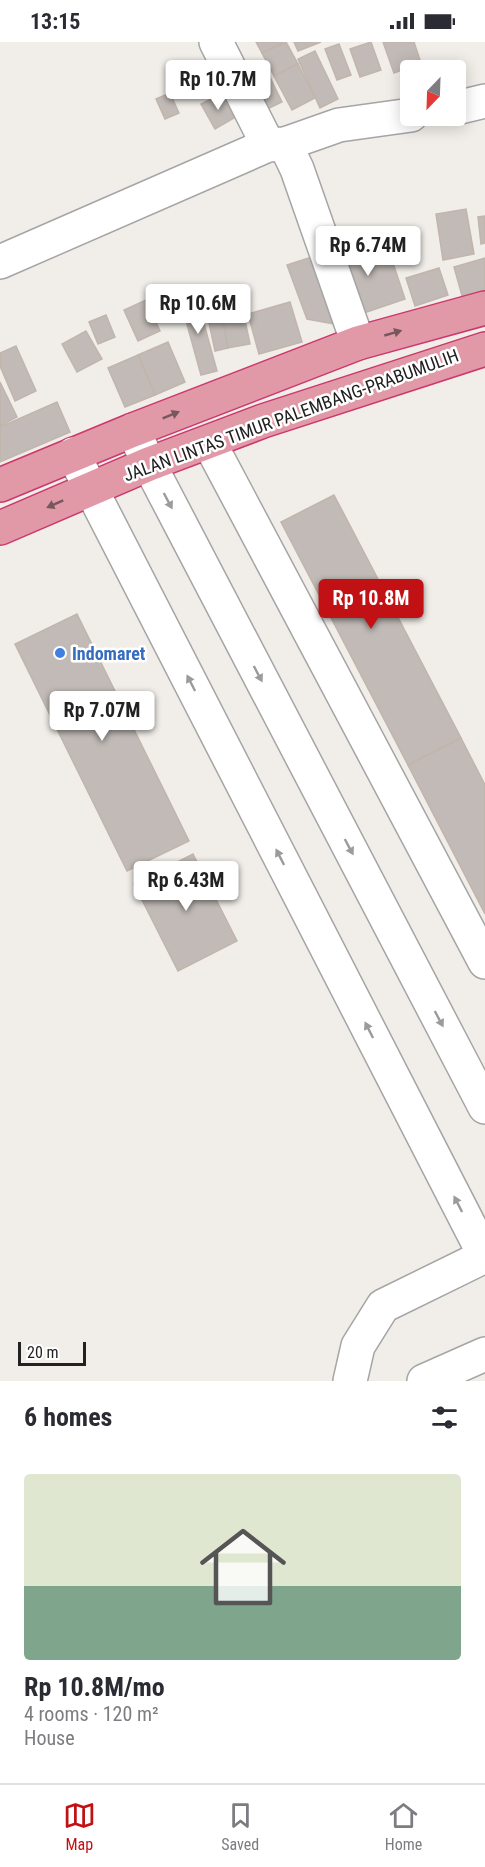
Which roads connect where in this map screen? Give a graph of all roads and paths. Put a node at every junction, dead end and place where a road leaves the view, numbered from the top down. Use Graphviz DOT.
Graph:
graph roads {
  1 [pos="216,42"];
  2 [pos="485,101"];
  3 [pos="466,106"];
  4 [pos="400,116"];
  5 [pos="284,153"];
  6 [pos="0,262"];
  7 [pos="485,308"];
  8 [pos="358,343"];
  9 [pos="485,349"];
  10 [pos="133,430"];
  11 [pos="209,442"];
  12 [pos="73,454"];
  13 [pos="149,464"];
  14 [pos="0,485"];
  15 [pos="91,488"];
  16 [pos="0,528"];
  17 [pos="485,962"];
  18 [pos="485,1107"];
  19 [pos="485,1256"];
  20 [pos="485,1354"];
  21 [pos="350,1381"];
  22 [pos="424,1381"];
  1 -- 5 [label="street"];
  2 -- 3 [label="street"];
  4 -- 5 [label="street"];
  5 -- 6 [label="street"];
  5 -- 8 [label="street"];
  8 -- 7 [label="highway, one-way"];
  10 -- 8 [label="highway, one-way"];
  9 -- 11 [label="highway, JALAN LINTAS TIMUR PALEMBANG-PRABUMULIH"];
  10 -- 12 [label="highway"];
  10 -- 13 [label="street"];
  11 -- 13 [label="highway, JALAN LINTAS TIMUR PALEMBANG-PRABUMULIH"];
  11 -- 17 [label="street"];
  12 -- 14 [label="highway"];
  12 -- 15 [label="street"];
  13 -- 15 [label="highway, JALAN LINTAS TIMUR PALEMBANG-PRABUMULIH"];
  13 -- 18 [label="street, one-way"];
  15 -- 16 [label="highway, JALAN LINTAS TIMUR PALEMBANG-PRABUMULIH, one-way"];
  19 -- 15 [label="street, one-way"];
  19 -- 21 [label="street"];
  20 -- 22 [label="street"];
}
